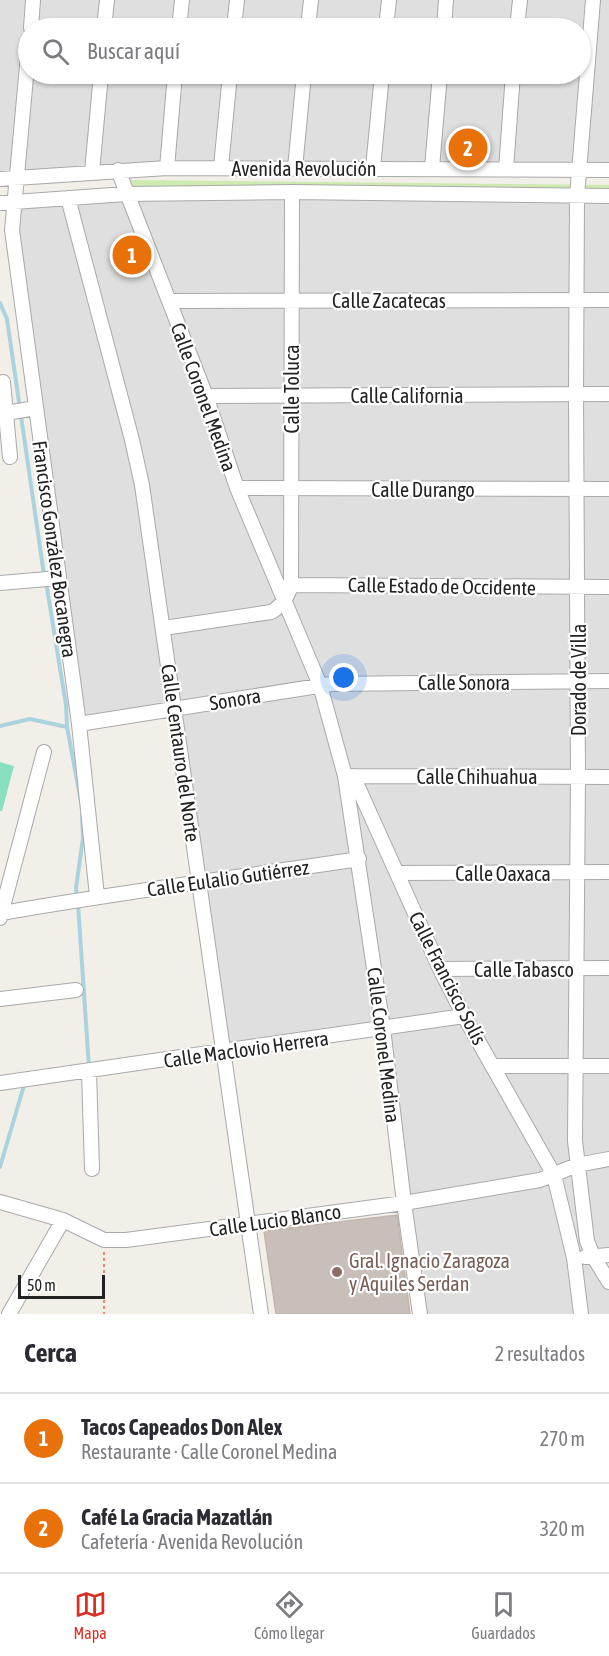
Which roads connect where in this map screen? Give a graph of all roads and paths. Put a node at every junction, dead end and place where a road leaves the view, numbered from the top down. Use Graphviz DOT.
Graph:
graph roads {
  1 [pos="33,0"];
  2 [pos="107,0"];
  3 [pos="182,0"];
  4 [pos="237,0"];
  5 [pos="311,0"];
  6 [pos="389,0"];
  7 [pos="446,0"];
  8 [pos="520,0"];
  9 [pos="593,0"];
  10 [pos="32,18"];
  11 [pos="105,18"];
  12 [pos="180,18"];
  13 [pos="235,18"];
  14 [pos="309,18"];
  15 [pos="387,18"];
  16 [pos="445,18"];
  17 [pos="518,18"];
  18 [pos="591,24"];
  19 [pos="25,84"];
  20 [pos="99,84"];
  21 [pos="174,84"];
  22 [pos="229,84"];
  23 [pos="303,84"];
  24 [pos="381,84"];
  25 [pos="439,84"];
  26 [pos="512,84"];
  27 [pos="586,84"];
  28 [pos="167,168"];
  29 [pos="221,168"];
  30 [pos="295,168"];
  31 [pos="373,168"];
  32 [pos="432,168"];
  33 [pos="506,169"];
  34 [pos="118,170"];
  35 [pos="579,170"];
  36 [pos="609,170"];
  37 [pos="92,172"];
  38 [pos="17,178"];
  39 [pos="0,179"];
  40 [pos="292,192"];
  41 [pos="126,194"];
  42 [pos="577,196"];
  43 [pos="609,196"];
  44 [pos="68,198"];
  45 [pos="7,203"];
  46 [pos="290,300"];
  47 [pos="577,300"];
  48 [pos="609,300"];
  49 [pos="169,302"];
  50 [pos="3,382"];
  51 [pos="576,394"];
  52 [pos="609,394"];
  53 [pos="292,395"];
  54 [pos="206,396"];
  55 [pos="36,408"];
  56 [pos="6,413"];
  57 [pos="10,457"];
  58 [pos="237,488"];
  59 [pos="291,489"];
  60 [pos="577,489"];
  61 [pos="609,489"];
  62 [pos="49,579"];
  63 [pos="0,583"];
  64 [pos="291,585"];
  65 [pos="577,587"];
  66 [pos="609,587"];
  67 [pos="284,599"];
  68 [pos="164,628"];
  69 [pos="578,681"];
  70 [pos="609,681"];
  71 [pos="320,685"];
  72 [pos="174,709"];
  73 [pos="79,724"];
  74 [pos="44,752"];
  75 [pos="349,776"];
  76 [pos="578,777"];
  77 [pos="609,777"];
  78 [pos="359,859"];
  79 [pos="576,872"];
  80 [pos="609,872"];
  81 [pos="397,873"];
  82 [pos="5,881"];
  83 [pos="200,883"];
  84 [pos="94,897"];
  85 [pos="1,915"];
  86 [pos="576,968"];
  87 [pos="609,968"];
  88 [pos="440,969"];
  89 [pos="76,990"];
  90 [pos="0,999"];
  91 [pos="464,1016"];
  92 [pos="383,1028"];
  93 [pos="224,1052"];
  94 [pos="494,1066"];
  95 [pos="609,1066"];
  96 [pos="575,1067"];
  97 [pos="89,1072"];
  98 [pos="14,1082"];
  99 [pos="609,1159"];
  100 [pos="577,1165"];
  101 [pos="92,1169"];
  102 [pos="554,1175"];
  103 [pos="0,1202"];
  104 [pos="404,1203"];
  105 [pos="63,1220"];
  106 [pos="248,1224"];
  107 [pos="104,1240"];
  108 [pos="609,1255"];
  109 [pos="592,1256"];
  110 [pos="574,1258"];
  111 [pos="609,1281"];
  112 [pos="9,1314"];
  113 [pos="104,1314"];
  114 [pos="261,1314"];
  115 [pos="420,1314"];
  116 [pos="582,1314"];
  1 -- 10 [label="street"];
  2 -- 11 [label="street"];
  3 -- 12 [label="street"];
  4 -- 13 [label="street"];
  5 -- 14 [label="street"];
  6 -- 15 [label="street"];
  7 -- 16 [label="street"];
  8 -- 17 [label="street"];
  9 -- 18 [label="street, Dorado de Villa"];
  19 -- 38 [label="street, Francisco González Bocanegra"];
  20 -- 37 [label="street"];
  21 -- 28 [label="street"];
  22 -- 29 [label="street"];
  23 -- 30 [label="street"];
  24 -- 31 [label="street"];
  25 -- 32 [label="street"];
  26 -- 33 [label="street"];
  27 -- 35 [label="street, Dorado de Villa"];
  28 -- 29 [label="street, Avenida Revolución"];
  28 -- 34 [label="street, Avenida Revolución"];
  29 -- 30 [label="street, Avenida Revolución"];
  30 -- 31 [label="street, Avenida Revolución"];
  31 -- 32 [label="street, Avenida Revolución"];
  32 -- 33 [label="street, Avenida Revolución"];
  33 -- 35 [label="street, Avenida Revolución"];
  34 -- 37 [label="street, Avenida Revolución"];
  34 -- 41 [label="street, Calle Coronel Medina"];
  35 -- 36 [label="street, Avenida Revolución"];
  35 -- 42 [label="street, Dorado de Villa"];
  37 -- 38 [label="street, Avenida Revolución"];
  38 -- 39 [label="street, Avenida Revolución"];
  38 -- 45 [label="street, Francisco González Bocanegra"];
  40 -- 41 [label="street, Avenida Revolución"];
  40 -- 42 [label="street, Avenida Revolución"];
  40 -- 46 [label="street, Calle Toluca"];
  41 -- 44 [label="street, Avenida Revolución"];
  41 -- 49 [label="street, Calle Coronel Medina"];
  42 -- 43 [label="street, Avenida Revolución"];
  42 -- 47 [label="street, Dorado de Villa"];
  44 -- 45 [label="street, Avenida Revolución"];
  44 -- 68 [label="street, Calle Centauro del Norte"];
  45 -- 55 [label="street, Francisco González Bocanegra"];
  46 -- 47 [label="street, Calle Zacatecas"];
  46 -- 49 [label="street, Calle Zacatecas"];
  46 -- 53 [label="street, Calle Toluca"];
  47 -- 48 [label="street, Calle Zacatecas"];
  47 -- 51 [label="street, Dorado de Villa"];
  49 -- 54 [label="street, Calle Coronel Medina"];
  50 -- 56 [label="street"];
  51 -- 52 [label="street, Calle California"];
  51 -- 53 [label="street, Calle California"];
  51 -- 60 [label="street, Dorado de Villa"];
  53 -- 54 [label="street, Calle California"];
  53 -- 59 [label="street, Calle Toluca"];
  54 -- 58 [label="street, Calle Coronel Medina"];
  55 -- 56 [label="street"];
  55 -- 62 [label="street, Francisco González Bocanegra"];
  56 -- 57 [label="street"];
  58 -- 59 [label="street, Calle Durango"];
  58 -- 67 [label="street, Calle Coronel Medina"];
  59 -- 60 [label="street, Calle Durango"];
  59 -- 64 [label="street, Calle Toluca"];
  60 -- 61 [label="street, Calle Durango"];
  60 -- 65 [label="street, Dorado de Villa"];
  62 -- 63 [label="street"];
  62 -- 73 [label="street, Francisco González Bocanegra"];
  64 -- 65 [label="street, Calle Estado de Occidente"];
  64 -- 67 [label="street"];
  65 -- 66 [label="street, Calle Estado de Occidente"];
  65 -- 69 [label="street, Dorado de Villa"];
  67 -- 68 [label="street"];
  67 -- 71 [label="street, Calle Coronel Medina"];
  68 -- 72 [label="street, Calle Centauro del Norte"];
  69 -- 70 [label="street, Calle Sonora"];
  69 -- 71 [label="street, Calle Sonora"];
  69 -- 76 [label="street, Dorado de Villa"];
  71 -- 72 [label="street, Sonora"];
  71 -- 75 [label="street, Calle Coronel Medina"];
  72 -- 73 [label="street, Sonora"];
  72 -- 83 [label="street, Calle Centauro del Norte"];
  73 -- 84 [label="street, Francisco González Bocanegra"];
  74 -- 82 [label="street"];
  75 -- 76 [label="street, Calle Chihuahua"];
  75 -- 78 [label="street, Calle Coronel Medina"];
  75 -- 81 [label="street, Calle Francisco Solís"];
  76 -- 77 [label="street, Calle Chihuahua"];
  76 -- 79 [label="street, Dorado de Villa"];
  78 -- 83 [label="street, Calle Eulalio Gutiérrez"];
  78 -- 92 [label="street, Calle Coronel Medina"];
  79 -- 80 [label="street, Calle Oaxaca"];
  79 -- 81 [label="street, Calle Oaxaca"];
  79 -- 86 [label="street, Dorado de Villa"];
  81 -- 88 [label="street, Calle Francisco Solís"];
  82 -- 85 [label="street"];
  83 -- 84 [label="street, Calle Eulalio Gutiérrez"];
  83 -- 93 [label="street, Calle Centauro del Norte"];
  84 -- 85 [label="street, Calle Eulalio Gutiérrez"];
  86 -- 87 [label="street, Calle Tabasco"];
  86 -- 88 [label="street, Calle Tabasco"];
  86 -- 96 [label="street, Dorado de Villa"];
  88 -- 91 [label="street, Calle Francisco Solís"];
  89 -- 90 [label="street"];
  91 -- 92 [label="street, Calle Maclovio Herrera"];
  91 -- 94 [label="street, Calle Francisco Solís"];
  92 -- 93 [label="street, Calle Maclovio Herrera"];
  92 -- 104 [label="street, Calle Coronel Medina"];
  93 -- 97 [label="street, Calle Maclovio Herrera"];
  93 -- 106 [label="street, Calle Centauro del Norte"];
  94 -- 96 [label="street"];
  94 -- 102 [label="street, Calle Francisco Solís"];
  95 -- 96 [label="street"];
  96 -- 100 [label="street, Dorado de Villa"];
  97 -- 98 [label="street, Calle Maclovio Herrera"];
  97 -- 101 [label="street"];
  99 -- 100 [label="street, Calle Lucio Blanco"];
  100 -- 102 [label="street, Calle Lucio Blanco"];
  100 -- 109 [label="street"];
  102 -- 104 [label="street, Calle Lucio Blanco"];
  102 -- 110 [label="street, Calle Francisco Solís"];
  103 -- 105 [label="street, Calle Lucio Blanco"];
  104 -- 106 [label="street, Calle Lucio Blanco"];
  104 -- 115 [label="street, Calle Coronel Medina"];
  105 -- 107 [label="street, Calle Lucio Blanco"];
  105 -- 112 [label="street"];
  106 -- 107 [label="street, Calle Lucio Blanco"];
  106 -- 114 [label="street, Calle Centauro del Norte"];
  107 -- 113 [label="path"];
  108 -- 109 [label="street"];
  109 -- 110 [label="street"];
  109 -- 111 [label="street"];
  110 -- 116 [label="street, Calle Francisco Solís"];
}
